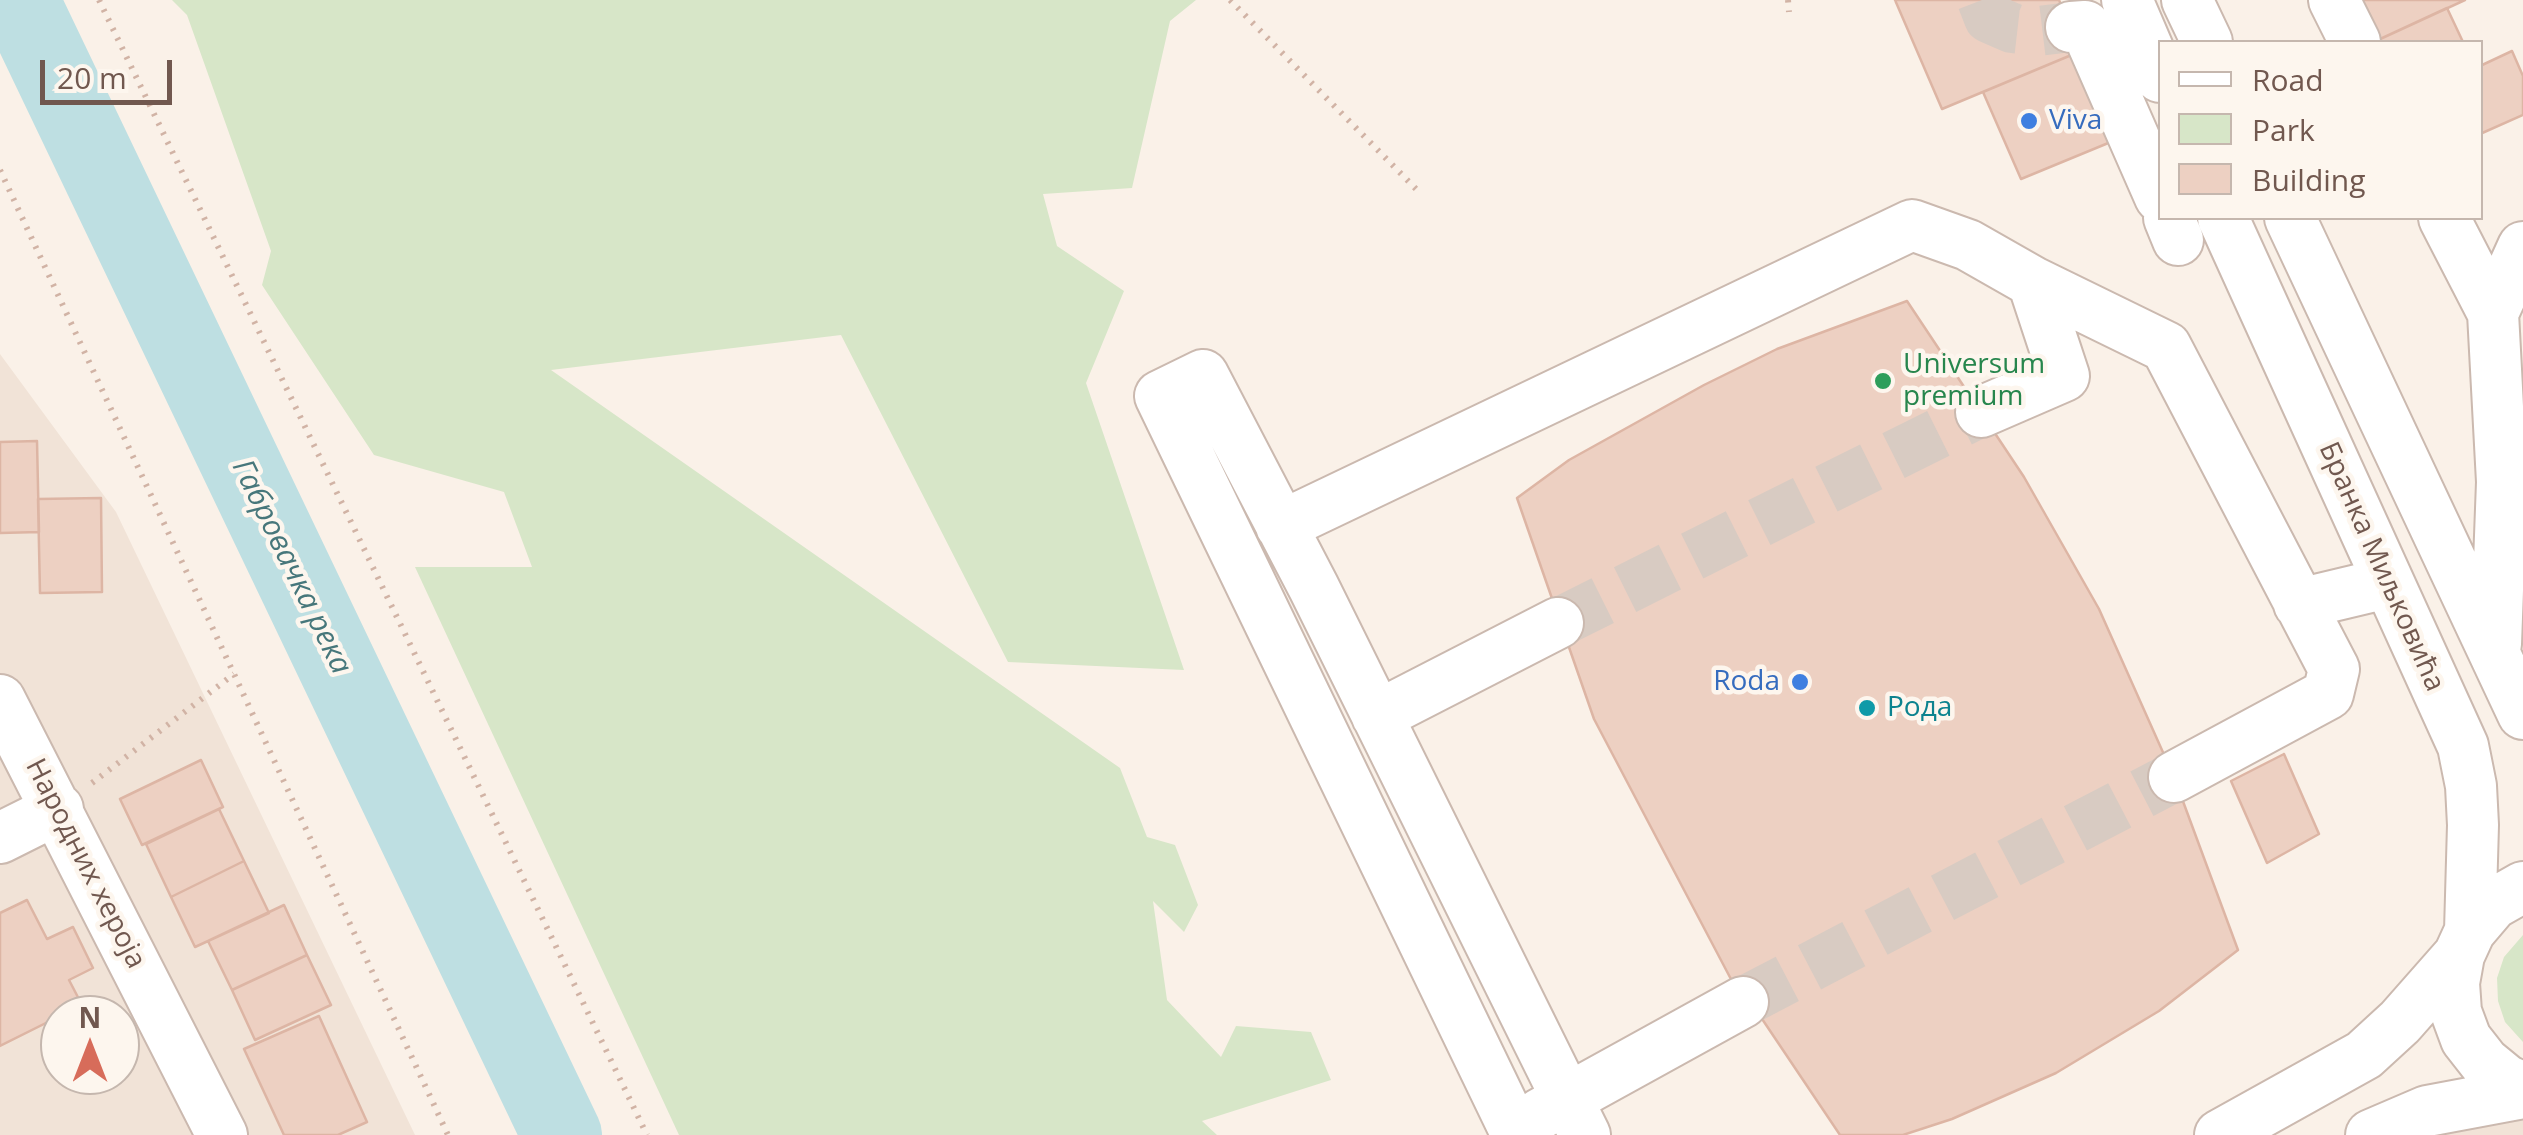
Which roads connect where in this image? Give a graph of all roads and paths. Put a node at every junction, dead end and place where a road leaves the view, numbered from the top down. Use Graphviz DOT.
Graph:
graph roads {
  1 [pos="99,0"];
  2 [pos="1230,0"];
  3 [pos="1788,0"];
  4 [pos="2187,0"];
  5 [pos="2334,0"];
  6 [pos="2130,8"];
  7 [pos="1788,12"];
  8 [pos="2077,18"];
  9 [pos="2206,40"];
  10 [pos="2355,40"];
  11 [pos="2158,73"];
  12 [pos="0,170"];
  13 [pos="1420,193"];
  14 [pos="2158,194"];
  15 [pos="2224,220"];
  16 [pos="2291,220"];
  17 [pos="2445,220"];
  18 [pos="2523,247"];
  19 [pos="2033,282"];
  20 [pos="2493,313"];
  21 [pos="1981,412"];
  22 [pos="1281,526"];
  23 [pos="2388,583"];
  24 [pos="1314,588"];
  25 [pos="2300,604"];
  26 [pos="1264,614"];
  27 [pos="1558,623"];
  28 [pos="2496,654"];
  29 [pos="234,674"];
  30 [pos="0,700"];
  31 [pos="2523,714"];
  32 [pos="1377,716"];
  33 [pos="1404,772"];
  34 [pos="2174,777"];
  35 [pos="1352,794"];
  36 [pos="58,809"];
  37 [pos="0,838"];
  38 [pos="2523,887"];
  39 [pos="2464,943"];
  40 [pos="1744,1002"];
  41 [pos="2523,1090"];
  42 [pos="1576,1117"];
  43 [pos="1516,1132"];
  44 [pos="222,1135"];
  45 [pos="448,1135"];
  46 [pos="647,1135"];
  47 [pos="2220,1135"];
  48 [pos="2371,1135"];
  1 -- 46 [label="path"];
  2 -- 13 [label="path"];
  3 -- 7 [label="path"];
  4 -- 9 [label="street"];
  5 -- 10 [label="street"];
  6 -- 8 [label="street"];
  6 -- 11 [label="street"];
  8 -- 14 [label="street"];
  12 -- 29 [label="path"];
  15 -- 23 [label="street, Бранка Миљковића"];
  16 -- 28 [label="street"];
  17 -- 20 [label="street"];
  18 -- 20 [label="street"];
  19 -- 21 [label="street"];
  19 -- 22 [label="street"];
  19 -- 25 [label="street"];
  20 -- 28 [label="street"];
  22 -- 24 [label="street"];
  22 -- 26 [label="street"];
  23 -- 25 [label="street"];
  23 -- 39 [label="street, Бранка Миљковића"];
  24 -- 26 [label="street"];
  24 -- 32 [label="street"];
  25 -- 34 [label="street"];
  26 -- 35 [label="street"];
  27 -- 32 [label="street"];
  28 -- 31 [label="street"];
  29 -- 36 [label="path"];
  29 -- 45 [label="path"];
  30 -- 36 [label="street, Народних хероја"];
  32 -- 33 [label="street"];
  33 -- 35 [label="street"];
  33 -- 42 [label="street"];
  35 -- 43 [label="street"];
  36 -- 37 [label="street"];
  36 -- 44 [label="street, Народних хероја"];
  38 -- 39 [label="street"];
  39 -- 41 [label="street, Бранка Миљковића"];
  39 -- 47 [label="street"];
  40 -- 42 [label="street"];
  41 -- 48 [label="street"];
  42 -- 43 [label="street"];
}
